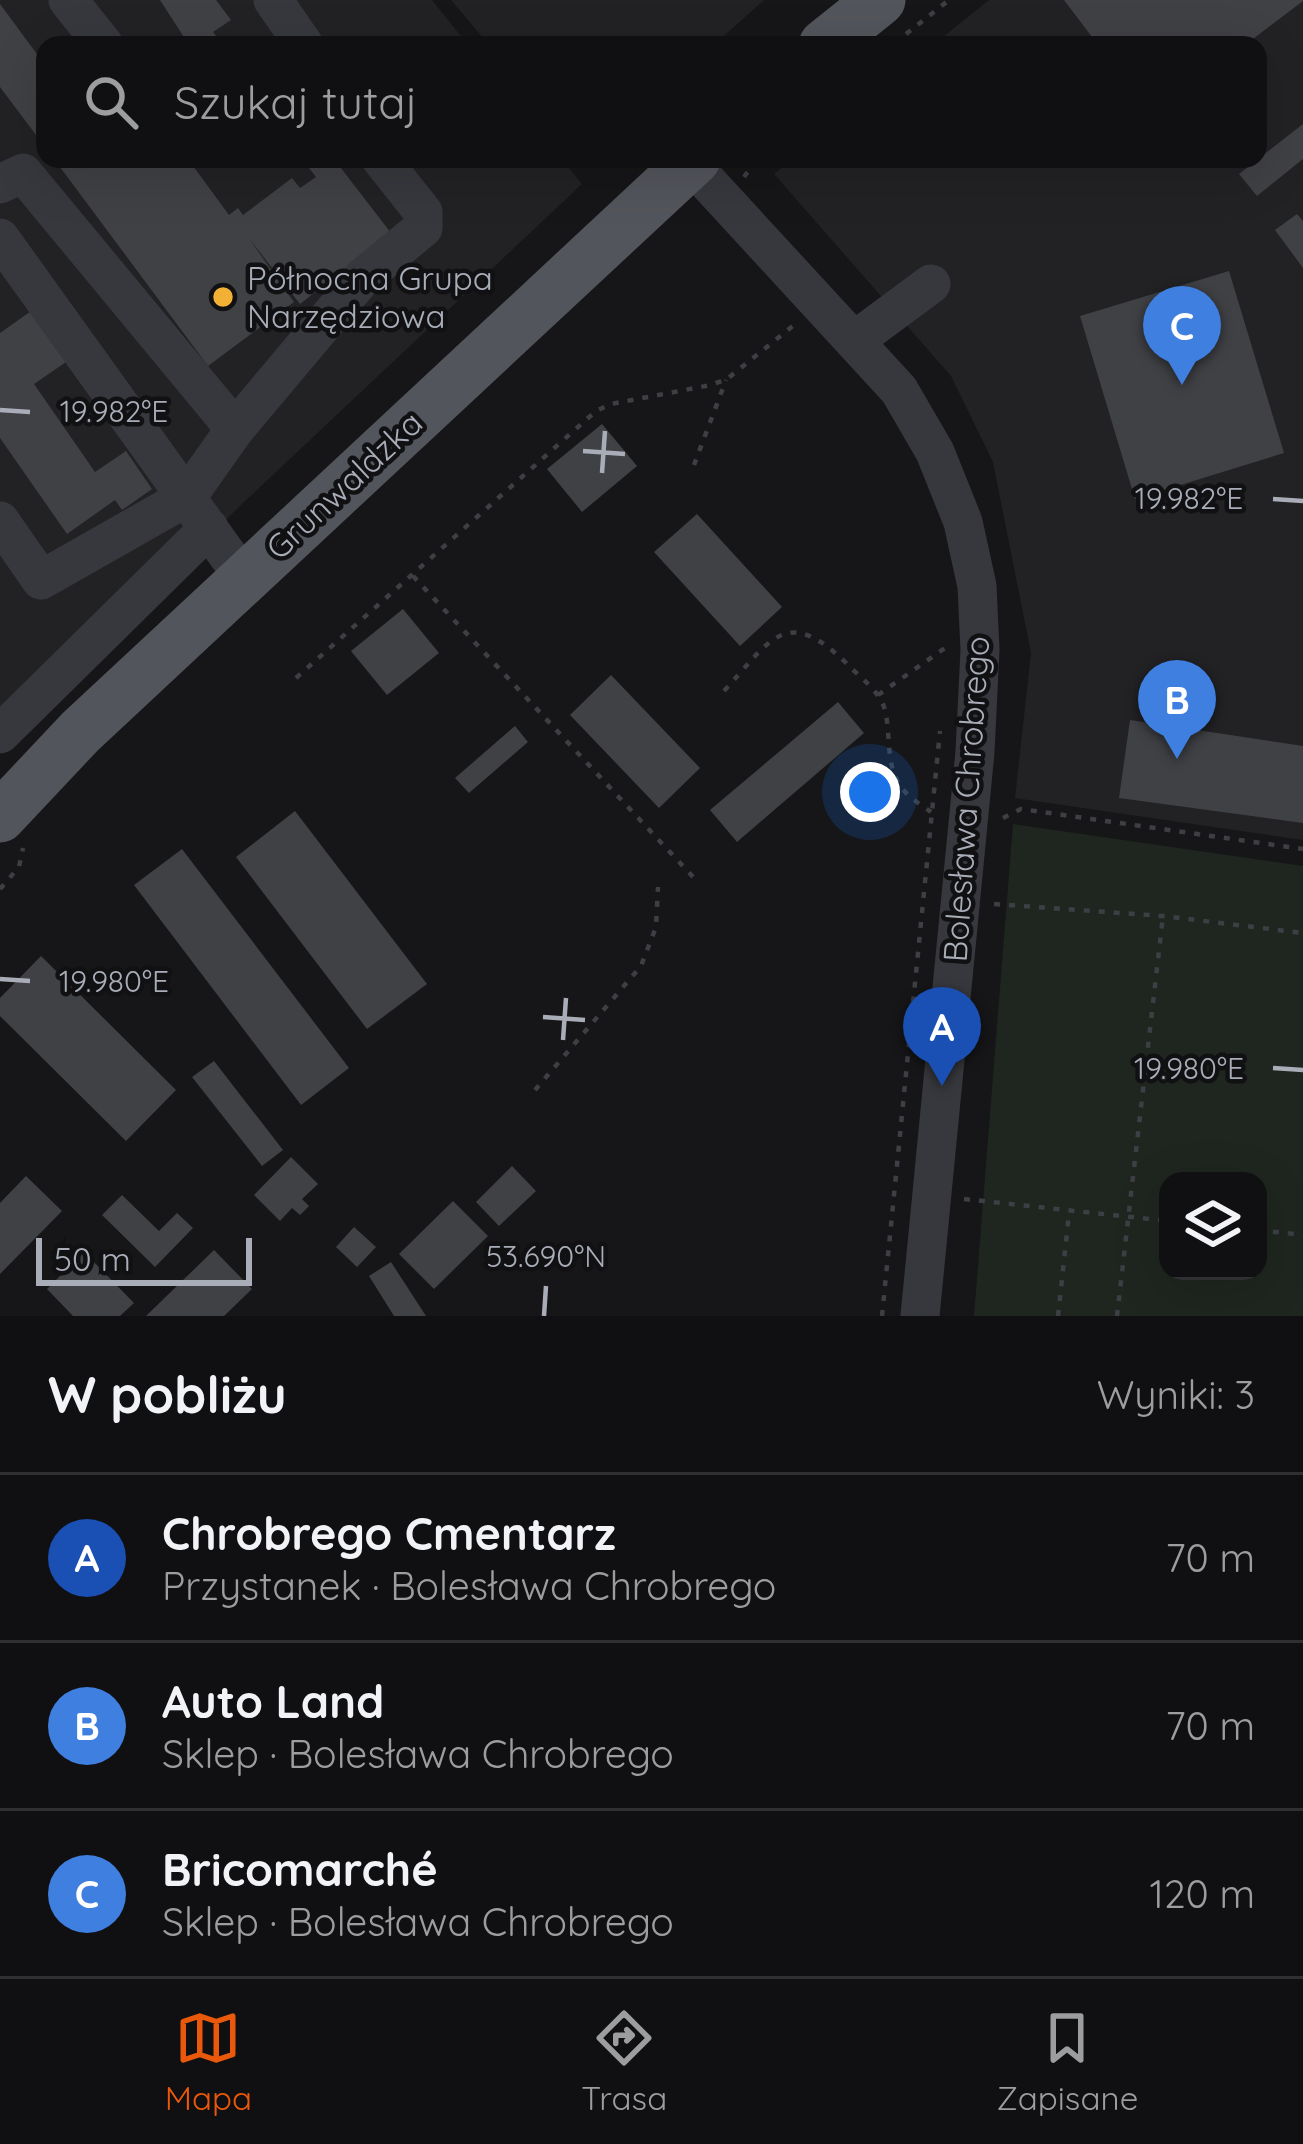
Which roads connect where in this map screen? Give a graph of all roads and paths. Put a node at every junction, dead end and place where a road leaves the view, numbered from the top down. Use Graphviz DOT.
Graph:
graph roads {
  1 [pos="68,0"];
  2 [pos="273,0"];
  3 [pos="880,0"];
  4 [pos="949,0"];
  5 [pos="97,36"];
  6 [pos="298,36"];
  7 [pos="835,36"];
  8 [pos="903,36"];
  9 [pos="388,168"];
  10 [pos="685,168"];
  11 [pos="699,168"];
  12 [pos="0,184"];
  13 [pos="0,238"];
  14 [pos="931,284"];
  15 [pos="807,339"];
  16 [pos="854,341"];
  17 [pos="727,379"];
  18 [pos="235,429"];
  19 [pos="694,465"];
  20 [pos="198,513"];
  21 [pos="0,521"];
  22 [pos="412,575"];
  23 [pos="244,578"];
  24 [pos="945,630"];
  25 [pos="945,649"];
  26 [pos="944,667"];
  27 [pos="296,678"];
  28 [pos="724,691"];
  29 [pos="878,695"];
  30 [pos="940,726"];
  31 [pos="0,734"];
  32 [pos="932,812"];
  33 [pos="0,817"];
  34 [pos="1004,817"];
  35 [pos="1303,849"];
  36 [pos="695,879"];
  37 [pos="658,887"];
  38 [pos="994,904"];
  39 [pos="1163,916"];
  40 [pos="1303,933"];
  41 [pos="535,1090"];
  42 [pos="964,1198"];
  43 [pos="1069,1212"];
  44 [pos="1129,1216"];
  45 [pos="1159,1220"];
  46 [pos="1267,1231"];
  47 [pos="1303,1235"];
  48 [pos="882,1316"];
  49 [pos="920,1316"];
  50 [pos="1058,1316"];
  51 [pos="1117,1316"];
  1 -- 5 [label="street"];
  2 -- 6 [label="street"];
  3 -- 7 [label="main road"];
  4 -- 8 [label="path"];
  9 -- 18 [label="street"];
  10 -- 23 [label="main road, Grunwaldzka"];
  11 -- 16 [label="street, Bolesława Chrobrego"];
  12 -- 18 [label="street"];
  13 -- 20 [label="street"];
  14 -- 16 [label="street"];
  15 -- 17 [label="path"];
  16 -- 49 [label="street, Bolesława Chrobrego"];
  17 -- 19 [label="path"];
  17 -- 22 [label="path"];
  18 -- 20 [label="street"];
  20 -- 21 [label="street"];
  20 -- 23 [label="street"];
  20 -- 31 [label="street"];
  22 -- 27 [label="path"];
  22 -- 36 [label="path"];
  23 -- 33 [label="main road, Grunwaldzka"];
  24 -- 25 [label="path"];
  25 -- 26 [label="path"];
  25 -- 29 [label="path"];
  28 -- 29 [label="path"];
  29 -- 32 [label="path"];
  30 -- 32 [label="path"];
  32 -- 48 [label="path"];
  34 -- 35 [label="path"];
  37 -- 41 [label="path"];
  38 -- 39 [label="path"];
  39 -- 40 [label="path"];
  39 -- 44 [label="path"];
  42 -- 43 [label="path"];
  43 -- 44 [label="path"];
  43 -- 50 [label="path"];
  44 -- 45 [label="path"];
  44 -- 51 [label="path"];
  46 -- 47 [label="path"];
}
